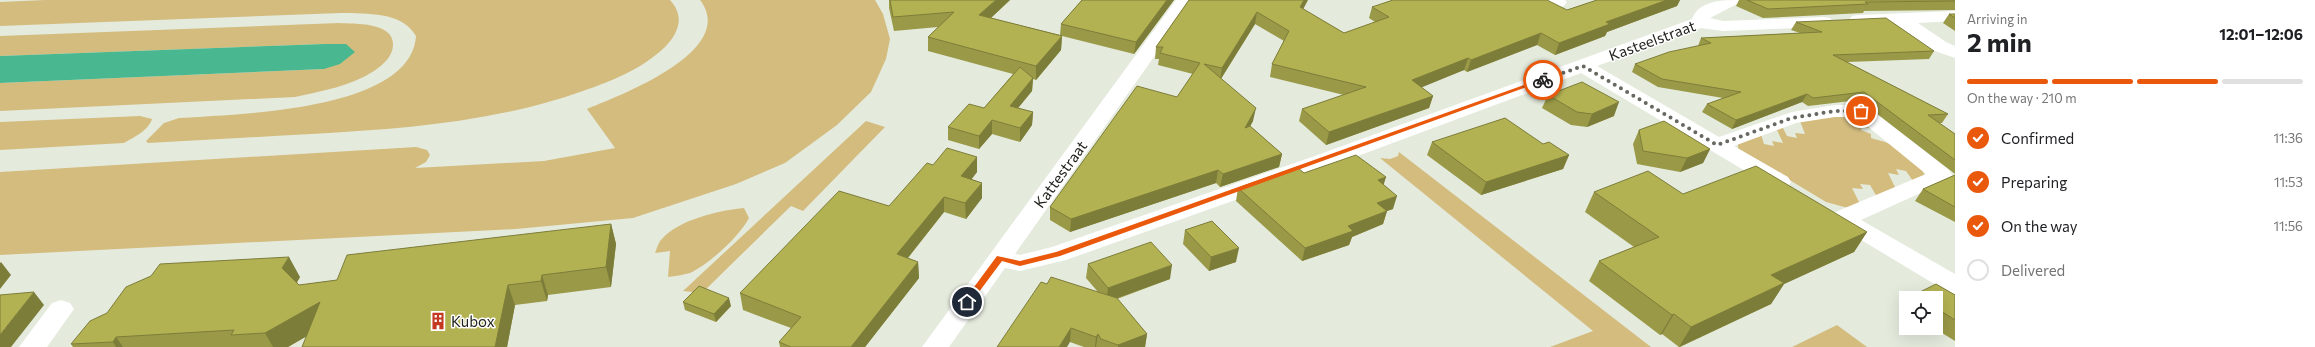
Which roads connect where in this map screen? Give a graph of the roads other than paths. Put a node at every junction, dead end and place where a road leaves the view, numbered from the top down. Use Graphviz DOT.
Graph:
graph roads {
  1 [pos="1185,0"];
  2 [pos="1731,0"];
  3 [pos="1955,16"];
  4 [pos="1900,19"];
  5 [pos="1700,22"];
  6 [pos="1955,52"];
  7 [pos="1583,66"];
  8 [pos="1717,145"];
  9 [pos="1797,192"];
  10 [pos="1823,207"];
  11 [pos="1843,219"];
  12 [pos="1000,258"];
  13 [pos="1955,284"];
  14 [pos="61,309"];
  15 [pos="32,347"];
  16 [pos="935,347"];
  1 -- 12 [label="street, Kattestraat"];
  2 -- 5 [label="street"];
  3 -- 4 [label="street, Kasteelstraat"];
  4 -- 5 [label="street, Kasteelstraat"];
  4 -- 6 [label="street"];
  5 -- 7 [label="street, Kasteelstraat"];
  7 -- 8 [label="street"];
  7 -- 12 [label="street, Kasteelstraat"];
  8 -- 9 [label="street"];
  8 -- 11 [label="street"];
  10 -- 11 [label="street"];
  11 -- 13 [label="street"];
  12 -- 16 [label="street, Kattestraat"];
  14 -- 15 [label="street"];
}
